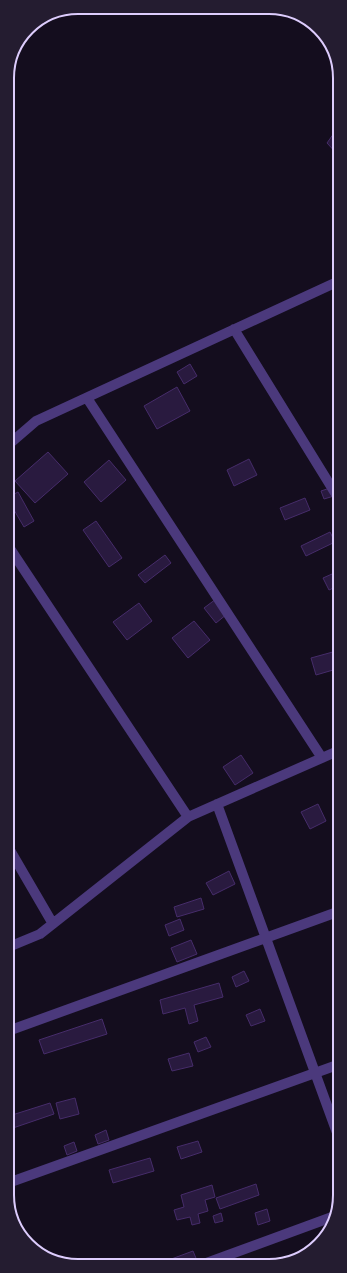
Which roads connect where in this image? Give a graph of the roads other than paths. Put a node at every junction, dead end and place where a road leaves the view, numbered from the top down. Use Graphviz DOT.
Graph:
graph roads {
  1 [pos="333,284"];
  2 [pos="234,330"];
  3 [pos="87,398"];
  4 [pos="14,440"];
  5 [pos="333,490"];
  6 [pos="14,555"];
  7 [pos="333,753"];
  8 [pos="322,758"];
  9 [pos="217,804"];
  10 [pos="188,817"];
  11 [pos="14,856"];
  12 [pos="333,914"];
  13 [pos="53,924"];
  14 [pos="266,938"];
  15 [pos="14,945"];
  16 [pos="14,1029"];
  17 [pos="333,1067"];
  18 [pos="315,1073"];
  19 [pos="333,1122"];
  20 [pos="14,1181"];
  21 [pos="329,1218"];
  22 [pos="217,1259"];
  1 -- 2 [label="street"];
  2 -- 3 [label="street"];
  2 -- 5 [label="street"];
  3 -- 4 [label="street"];
  3 -- 8 [label="street"];
  6 -- 10 [label="street"];
  7 -- 8 [label="street"];
  8 -- 9 [label="street"];
  9 -- 10 [label="street"];
  9 -- 14 [label="street"];
  10 -- 13 [label="street"];
  11 -- 13 [label="street"];
  12 -- 14 [label="street"];
  13 -- 15 [label="street"];
  14 -- 16 [label="street"];
  14 -- 18 [label="street"];
  17 -- 18 [label="street"];
  18 -- 19 [label="street"];
  18 -- 20 [label="street"];
  21 -- 22 [label="street"];
}
